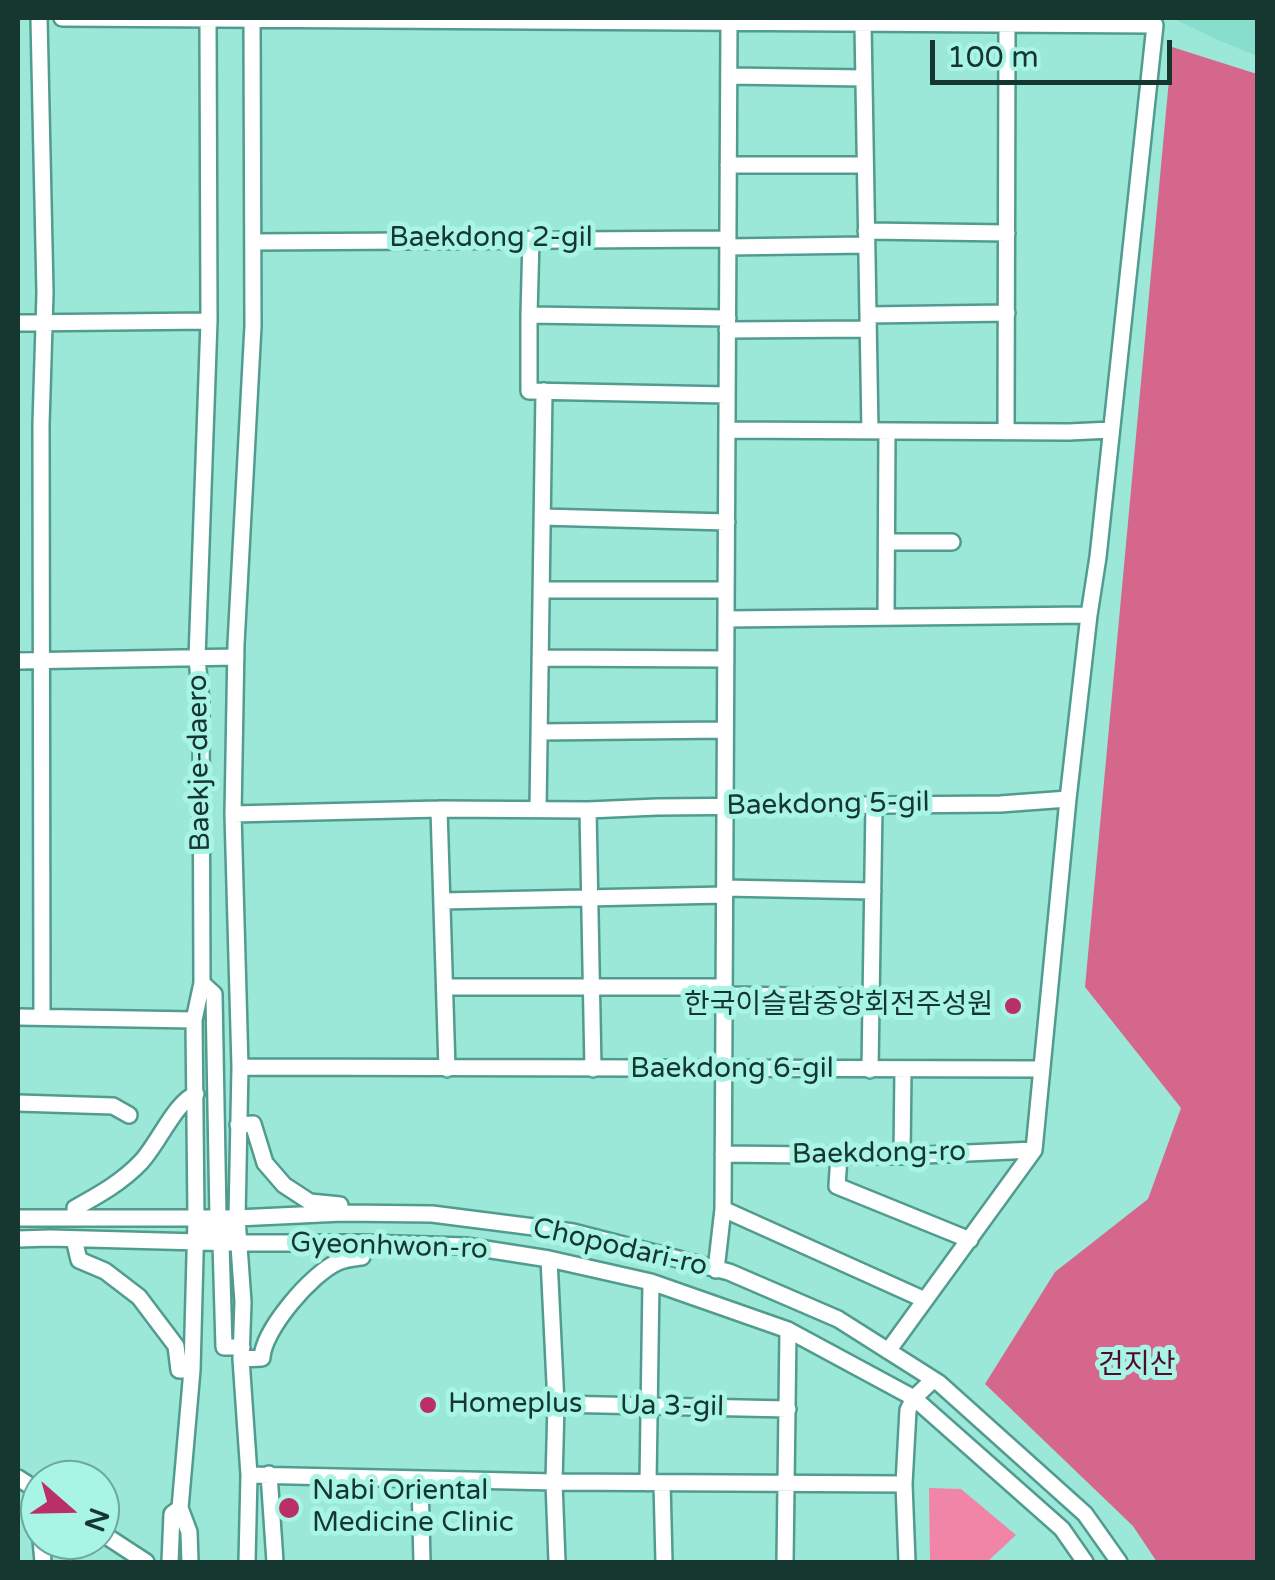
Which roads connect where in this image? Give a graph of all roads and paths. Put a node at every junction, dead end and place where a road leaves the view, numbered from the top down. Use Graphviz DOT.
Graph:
graph roads {
  1 [pos="38,18"];
  2 [pos="62,18"];
  3 [pos="208,18"];
  4 [pos="252,19"];
  5 [pos="415,19"];
  6 [pos="561,19"];
  7 [pos="729,22"];
  8 [pos="863,25"];
  9 [pos="1007,26"];
  10 [pos="729,76"];
  11 [pos="864,78"];
  12 [pos="866,165"];
  13 [pos="728,166"];
  14 [pos="1007,233"];
  15 [pos="531,238"];
  16 [pos="866,238"];
  17 [pos="253,242"];
  18 [pos="728,243"];
  19 [pos="1007,313"];
  20 [pos="529,315"];
  21 [pos="209,321"];
  22 [pos="44,322"];
  23 [pos="868,322"];
  24 [pos="18,323"];
  25 [pos="728,324"];
  26 [pos="544,391"];
  27 [pos="727,395"];
  28 [pos="727,430"];
  29 [pos="1111,430"];
  30 [pos="879,431"];
  31 [pos="1006,432"];
  32 [pos="542,518"];
  33 [pos="726,522"];
  34 [pos="887,542"];
  35 [pos="952,542"];
  36 [pos="541,590"];
  37 [pos="726,590"];
  38 [pos="1089,615"];
  39 [pos="886,618"];
  40 [pos="726,619"];
  41 [pos="197,658"];
  42 [pos="236,658"];
  43 [pos="540,658"];
  44 [pos="726,659"];
  45 [pos="18,661"];
  46 [pos="41,661"];
  47 [pos="726,730"];
  48 [pos="539,732"];
  49 [pos="1068,799"];
  50 [pos="874,805"];
  51 [pos="725,806"];
  52 [pos="439,809"];
  53 [pos="538,809"];
  54 [pos="588,810"];
  55 [pos="233,814"];
  56 [pos="873,891"];
  57 [pos="724,892"];
  58 [pos="590,898"];
  59 [pos="442,902"];
  60 [pos="202,984"];
  61 [pos="445,986"];
  62 [pos="591,986"];
  63 [pos="724,991"];
  64 [pos="871,997"];
  65 [pos="18,1017"];
  66 [pos="42,1017"];
  67 [pos="194,1020"];
  68 [pos="240,1067"];
  69 [pos="446,1068"];
  70 [pos="594,1069"];
  71 [pos="1042,1069"];
  72 [pos="724,1070"];
  73 [pos="870,1070"];
  74 [pos="902,1070"];
  75 [pos="196,1094"];
  76 [pos="18,1103"];
  77 [pos="128,1115"];
  78 [pos="238,1125"];
  79 [pos="1034,1150"];
  80 [pos="723,1154"];
  81 [pos="840,1156"];
  82 [pos="902,1156"];
  83 [pos="723,1209"];
  84 [pos="342,1213"];
  85 [pos="18,1218"];
  86 [pos="76,1218"];
  87 [pos="196,1218"];
  88 [pos="218,1218"];
  89 [pos="237,1218"];
  90 [pos="18,1239"];
  91 [pos="74,1239"];
  92 [pos="970,1240"];
  93 [pos="194,1242"];
  94 [pos="229,1243"];
  95 [pos="361,1243"];
  96 [pos="549,1259"];
  97 [pos="716,1270"];
  98 [pos="651,1282"];
  99 [pos="925,1300"];
  100 [pos="788,1330"];
  101 [pos="888,1351"];
  102 [pos="241,1353"];
  103 [pos="192,1370"];
  104 [pos="933,1380"];
  105 [pos="914,1398"];
  106 [pos="556,1404"];
  107 [pos="651,1406"];
  108 [pos="788,1409"];
  109 [pos="270,1474"];
  110 [pos="249,1475"];
  111 [pos="420,1480"];
  112 [pos="554,1482"];
  113 [pos="655,1483"];
  114 [pos="785,1483"];
  115 [pos="904,1484"];
  116 [pos="180,1508"];
  117 [pos="120,1545"];
  118 [pos="146,1562"];
  119 [pos="170,1562"];
  120 [pos="190,1562"];
  121 [pos="247,1562"];
  122 [pos="275,1562"];
  123 [pos="422,1562"];
  124 [pos="557,1562"];
  125 [pos="664,1562"];
  126 [pos="785,1562"];
  127 [pos="908,1562"];
  128 [pos="1084,1562"];
  129 [pos="1119,1562"];
  1 -- 22 [label="street"];
  2 -- 3 [label="street"];
  3 -- 4 [label="street"];
  3 -- 21 [label="street, Baekje-daero"];
  4 -- 5 [label="street"];
  4 -- 17 [label="street, Baekje-daero"];
  5 -- 6 [label="street"];
  6 -- 7 [label="street"];
  7 -- 8 [label="street"];
  7 -- 10 [label="street"];
  8 -- 9 [label="street"];
  8 -- 11 [label="street"];
  9 -- 14 [label="street"];
  9 -- 29 [label="street"];
  10 -- 11 [label="street"];
  10 -- 13 [label="street"];
  11 -- 12 [label="street"];
  12 -- 13 [label="street"];
  12 -- 16 [label="street"];
  13 -- 18 [label="street"];
  14 -- 16 [label="street"];
  14 -- 19 [label="street"];
  15 -- 17 [label="street, Baekdong 2-gil"];
  15 -- 18 [label="street, Baekdong 2-gil"];
  15 -- 20 [label="street"];
  16 -- 18 [label="street"];
  16 -- 23 [label="street"];
  17 -- 42 [label="street, Baekje-daero"];
  18 -- 25 [label="street"];
  19 -- 23 [label="street"];
  19 -- 31 [label="street"];
  20 -- 25 [label="street"];
  20 -- 26 [label="street"];
  21 -- 22 [label="street"];
  21 -- 41 [label="street, Baekje-daero"];
  22 -- 24 [label="street"];
  22 -- 46 [label="street"];
  23 -- 25 [label="street"];
  23 -- 30 [label="street"];
  25 -- 27 [label="street"];
  26 -- 27 [label="street"];
  26 -- 32 [label="street"];
  27 -- 28 [label="street"];
  28 -- 30 [label="street"];
  28 -- 33 [label="street"];
  29 -- 31 [label="street"];
  29 -- 38 [label="street"];
  30 -- 31 [label="street"];
  30 -- 34 [label="street"];
  32 -- 33 [label="street"];
  32 -- 36 [label="street"];
  33 -- 37 [label="street"];
  34 -- 35 [label="street"];
  34 -- 39 [label="street"];
  36 -- 37 [label="street"];
  36 -- 43 [label="street"];
  37 -- 40 [label="street"];
  38 -- 39 [label="street"];
  38 -- 49 [label="street"];
  39 -- 40 [label="street"];
  40 -- 44 [label="street"];
  41 -- 42 [label="street"];
  41 -- 46 [label="street"];
  41 -- 60 [label="street, Baekje-daero"];
  42 -- 55 [label="street, Baekje-daero"];
  43 -- 44 [label="street"];
  43 -- 48 [label="street"];
  44 -- 47 [label="street"];
  45 -- 46 [label="street"];
  46 -- 66 [label="street"];
  47 -- 48 [label="street"];
  47 -- 51 [label="street"];
  48 -- 53 [label="street"];
  49 -- 50 [label="street, Baekdong 5-gil"];
  49 -- 71 [label="street"];
  50 -- 51 [label="street, Baekdong 5-gil"];
  50 -- 56 [label="street, Baekdong 6-gil"];
  51 -- 54 [label="street, Baekdong 5-gil"];
  51 -- 57 [label="street"];
  52 -- 53 [label="street, Baekdong 5-gil"];
  52 -- 55 [label="street, Baekdong 5-gil"];
  52 -- 59 [label="street"];
  53 -- 54 [label="street, Baekdong 5-gil"];
  54 -- 58 [label="street"];
  55 -- 68 [label="street, Baekje-daero"];
  56 -- 57 [label="street"];
  56 -- 64 [label="street, Baekdong 6-gil"];
  57 -- 58 [label="street"];
  57 -- 63 [label="street"];
  58 -- 59 [label="street"];
  58 -- 62 [label="street, Baekdong 6-gil"];
  59 -- 61 [label="street"];
  60 -- 67 [label="street, Baekje-daero"];
  60 -- 88 [label="street"];
  61 -- 62 [label="street"];
  61 -- 69 [label="street"];
  62 -- 63 [label="street"];
  62 -- 70 [label="street, Baekdong 6-gil"];
  63 -- 64 [label="street"];
  63 -- 72 [label="street"];
  64 -- 73 [label="street, Baekdong 6-gil"];
  65 -- 66 [label="street"];
  66 -- 67 [label="street"];
  67 -- 75 [label="street, Baekje-daero"];
  68 -- 69 [label="street, Baekdong 6-gil"];
  68 -- 78 [label="street, Baekje-daero"];
  69 -- 70 [label="street, Baekdong 6-gil"];
  70 -- 72 [label="street, Baekdong 6-gil"];
  71 -- 74 [label="street, Baekdong 6-gil"];
  71 -- 79 [label="street"];
  72 -- 73 [label="street, Baekdong 6-gil"];
  72 -- 80 [label="street"];
  73 -- 74 [label="street, Baekdong 6-gil"];
  74 -- 82 [label="street"];
  75 -- 86 [label="street"];
  75 -- 87 [label="street, Baekje-daero"];
  76 -- 77 [label="street"];
  78 -- 84 [label="street"];
  78 -- 89 [label="street, Baekje-daero"];
  79 -- 82 [label="street, Baekdong-ro"];
  79 -- 92 [label="street"];
  80 -- 81 [label="street, Baekdong-ro"];
  80 -- 83 [label="street"];
  81 -- 82 [label="street, Baekdong-ro"];
  81 -- 92 [label="street"];
  83 -- 97 [label="street"];
  83 -- 99 [label="street"];
  84 -- 89 [label="street, Chopodari-ro"];
  84 -- 97 [label="street, Chopodari-ro"];
  85 -- 86 [label="street, Chopodari-ro"];
  86 -- 87 [label="street, Chopodari-ro"];
  87 -- 88 [label="street, Chopodari-ro"];
  87 -- 93 [label="street, Baekje-daero"];
  87 -- 94 [label="street"];
  88 -- 89 [label="street, Chopodari-ro"];
  88 -- 94 [label="street"];
  89 -- 94 [label="street, Baekje-daero"];
  90 -- 91 [label="street, Gyeonhwon-ro"];
  91 -- 93 [label="street, Gyeonhwon-ro"];
  91 -- 103 [label="street"];
  92 -- 99 [label="street"];
  93 -- 94 [label="street, Gyeonhwon-ro"];
  93 -- 103 [label="street, Baekje-daero"];
  94 -- 95 [label="street, Gyeonhwon-ro"];
  94 -- 102 [label="street, Baekje-daero"];
  95 -- 96 [label="street, Gyeonhwon-ro"];
  95 -- 102 [label="street"];
  96 -- 98 [label="street, Gyeonhwon-ro"];
  96 -- 106 [label="street"];
  97 -- 101 [label="street, Chopodari-ro"];
  98 -- 100 [label="street, Gyeonhwon-ro"];
  98 -- 107 [label="street"];
  99 -- 101 [label="street"];
  100 -- 105 [label="street, Gyeonhwon-ro"];
  100 -- 108 [label="street"];
  101 -- 104 [label="street, Chopodari-ro"];
  102 -- 110 [label="street, Baekje-daero"];
  103 -- 116 [label="street, Baekje-daero"];
  104 -- 105 [label="street"];
  104 -- 129 [label="street, Chopodari-ro"];
  105 -- 115 [label="street"];
  105 -- 128 [label="street, Gyeonhwon-ro"];
  106 -- 107 [label="street, Ua 3-gil"];
  106 -- 112 [label="street"];
  107 -- 108 [label="street, Ua 3-gil"];
  107 -- 113 [label="street"];
  108 -- 114 [label="street"];
  109 -- 110 [label="street"];
  109 -- 111 [label="street"];
  109 -- 122 [label="street"];
  110 -- 121 [label="street, Baekje-daero"];
  111 -- 112 [label="street"];
  111 -- 123 [label="street"];
  112 -- 113 [label="street"];
  112 -- 124 [label="street"];
  113 -- 114 [label="street"];
  113 -- 125 [label="street"];
  114 -- 115 [label="street"];
  114 -- 126 [label="street"];
  115 -- 127 [label="street"];
  116 -- 119 [label="street, Baekje-daero"];
  116 -- 120 [label="street, Baekje-daero"];
  117 -- 118 [label="street"];
}
